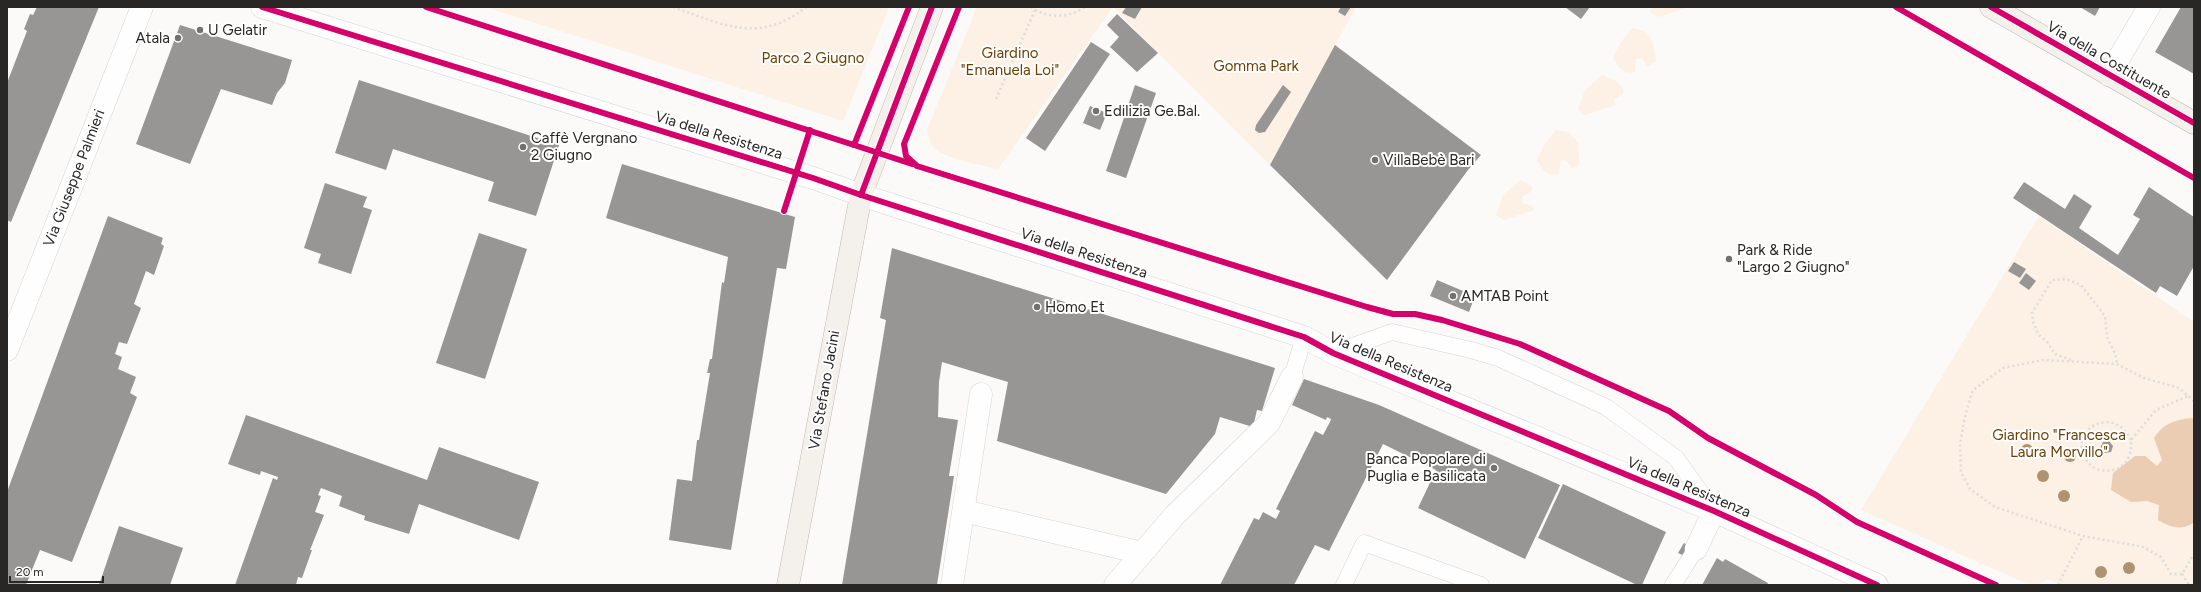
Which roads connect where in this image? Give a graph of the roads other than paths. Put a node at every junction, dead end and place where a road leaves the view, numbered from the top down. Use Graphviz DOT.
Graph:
graph roads {
  1 [pos="142,7"];
  2 [pos="262,7"];
  3 [pos="932,7"];
  4 [pos="1991,7"];
  5 [pos="2149,7"];
  6 [pos="2109,75"];
  7 [pos="2194,123"];
  8 [pos="861,195"];
  9 [pos="1304,337"];
  10 [pos="7,350"];
  11 [pos="1333,353"];
  12 [pos="1292,377"];
  13 [pos="981,394"];
  14 [pos="964,511"];
  15 [pos="1714,511"];
  16 [pos="1696,549"];
  17 [pos="1142,553"];
  18 [pos="1854,580"];
  19 [pos="788,585"];
  20 [pos="952,585"];
  21 [pos="1115,585"];
  22 [pos="1344,585"];
  23 [pos="1481,585"];
  24 [pos="1673,585"];
  25 [pos="1877,585"];
  1 -- 10 [label="street, Via Giuseppe Palmieri"];
  2 -- 8 [label="street, Via della Resistenza"];
  3 -- 8 [label="main road, Via Stefano Jacini"];
  4 -- 6 [label="main road, Via della Costituente"];
  5 -- 6 [label="street"];
  6 -- 7 [label="main road, Via della Costituente"];
  8 -- 9 [label="street, Via della Resistenza"];
  8 -- 19 [label="main road, Via Stefano Jacini"];
  9 -- 11 [label="street, Via della Resistenza"];
  9 -- 12 [label="lane"];
  11 -- 15 [label="street, Via della Resistenza"];
  11 -- 15 [label="lane"];
  12 -- 17 [label="street"];
  13 -- 14 [label="street"];
  14 -- 17 [label="street"];
  14 -- 20 [label="street"];
  15 -- 16 [label="street"];
  15 -- 18 [label="street, Via della Resistenza"];
  16 -- 24 [label="lane"];
  17 -- 21 [label="street"];
  18 -- 25 [label="street, Via della Resistenza"];
  22 -- 23 [label="lane"];
}
